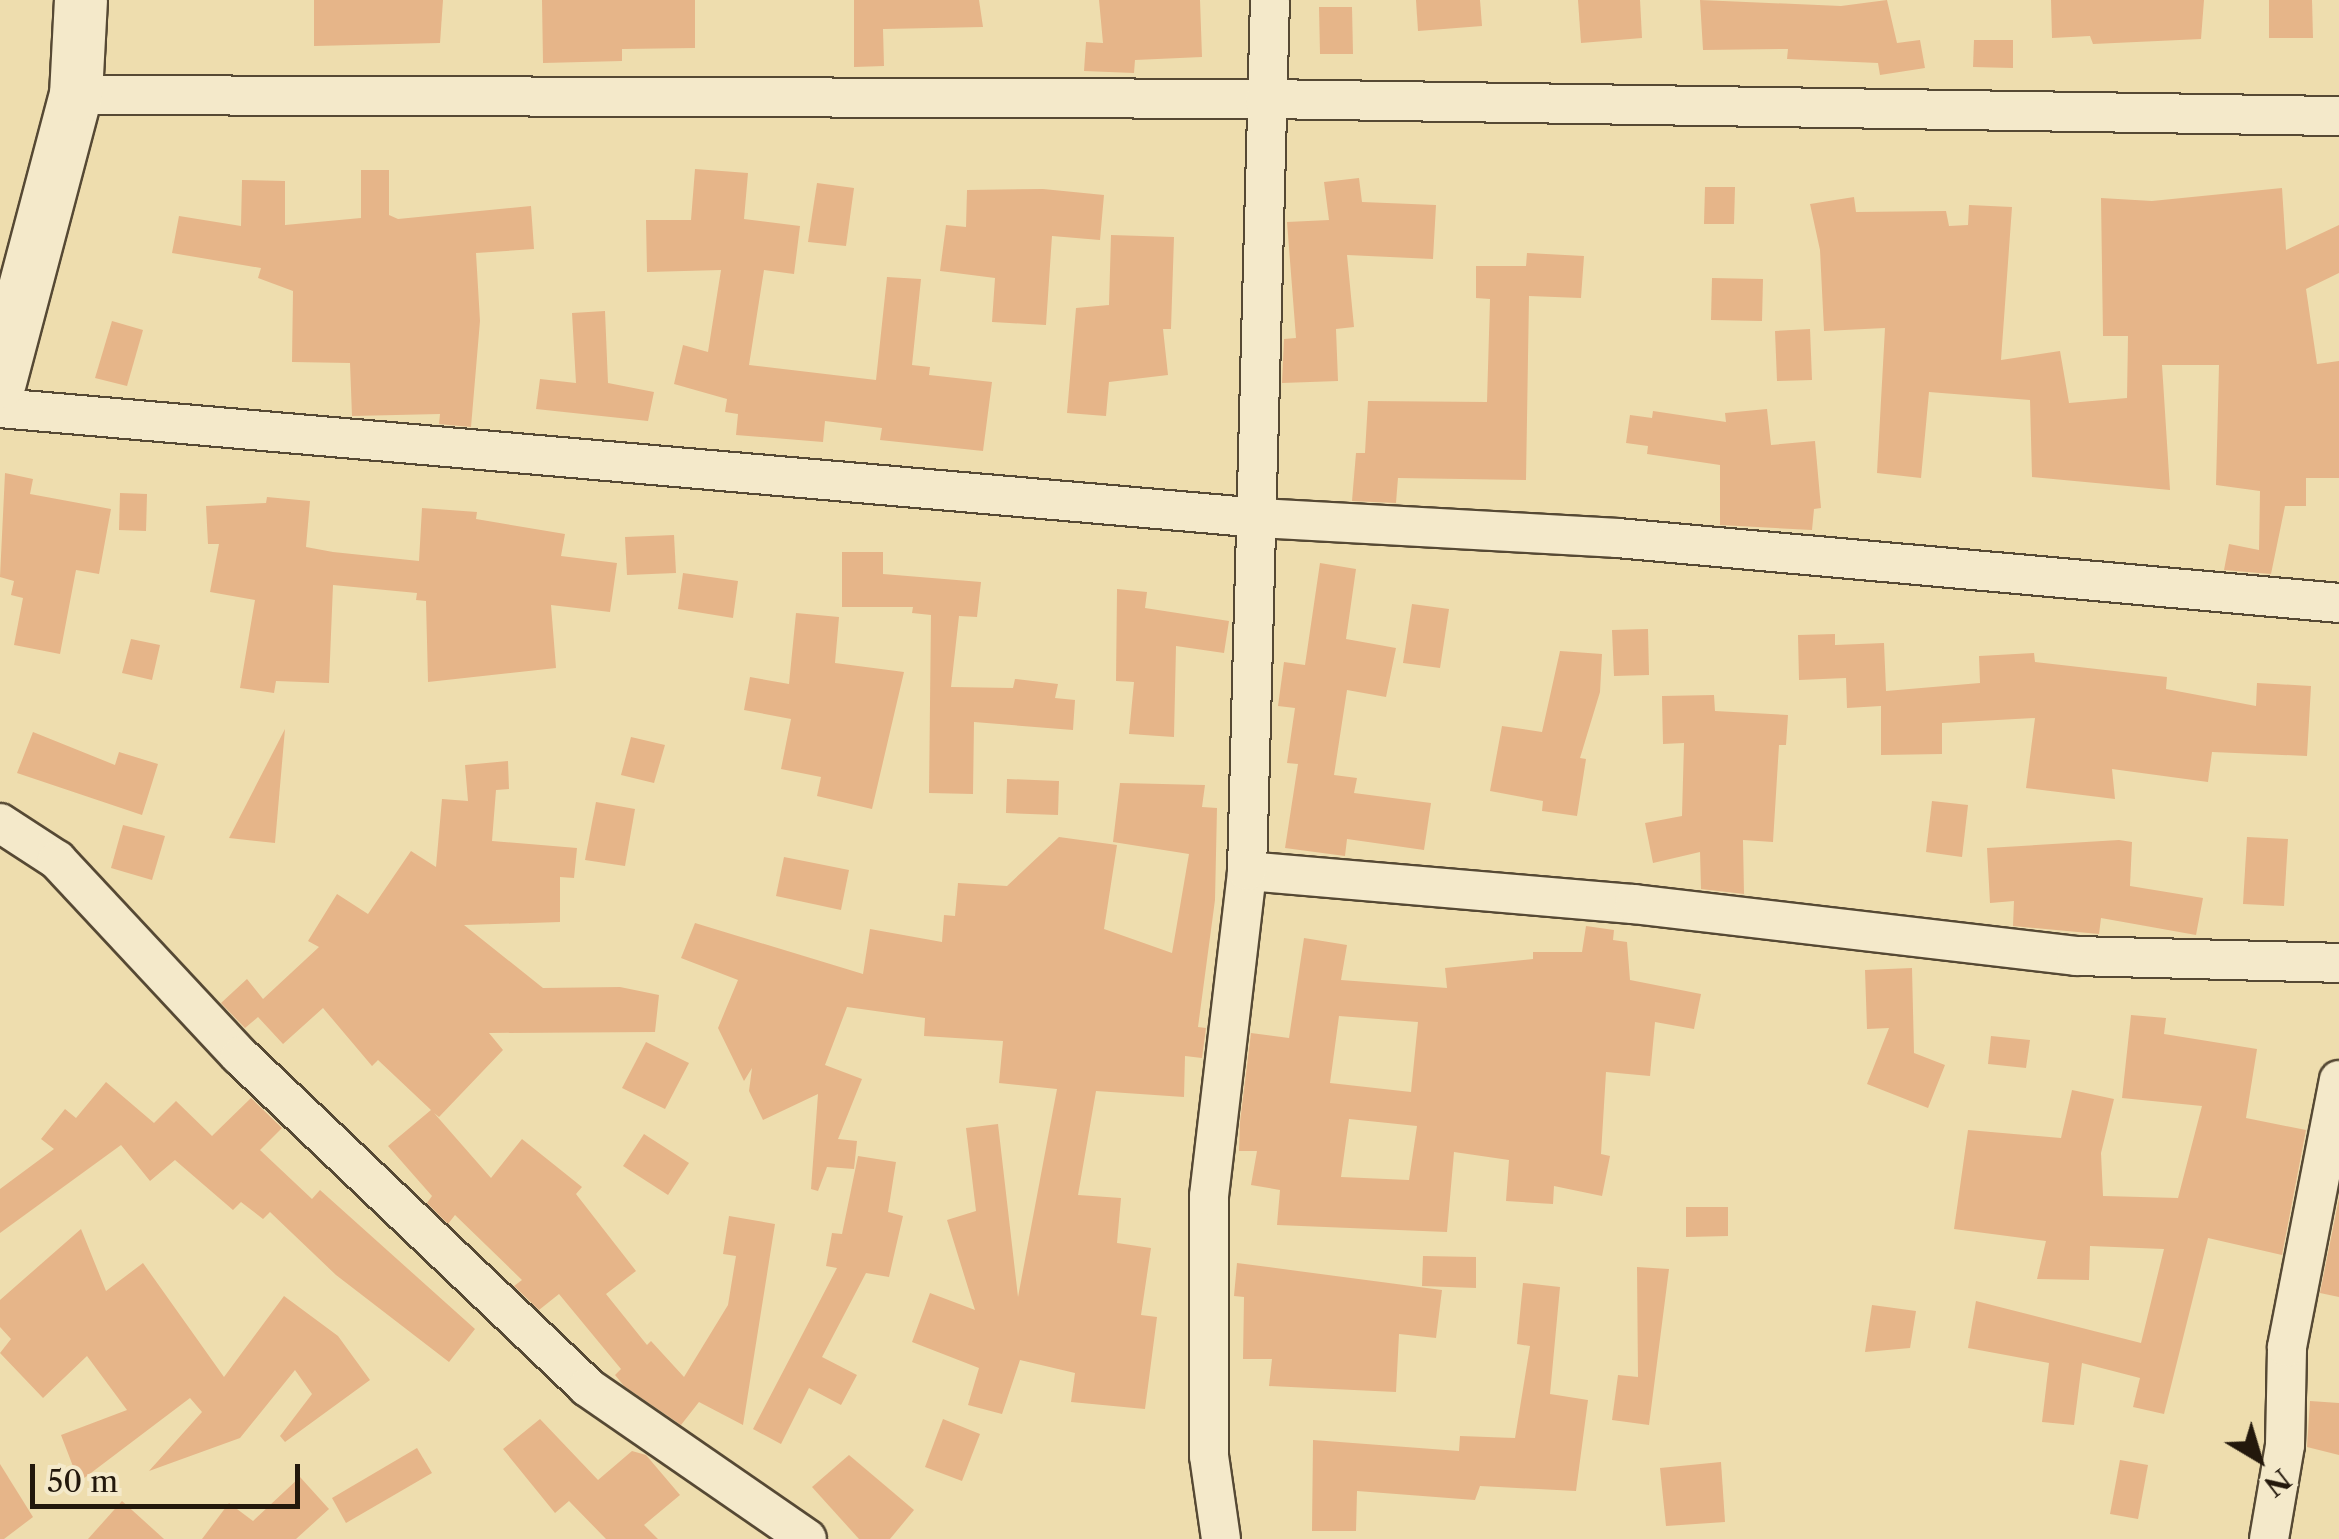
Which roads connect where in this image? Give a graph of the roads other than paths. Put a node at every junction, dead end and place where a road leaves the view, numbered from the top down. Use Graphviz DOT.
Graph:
graph roads {
  1 [pos="80,0"];
  2 [pos="1270,0"];
  3 [pos="76,96"];
  4 [pos="1265,99"];
  5 [pos="2339,116"];
  6 [pos="0,382"];
  7 [pos="0,408"];
  8 [pos="1260,518"];
  9 [pos="2339,603"];
  10 [pos="0,823"];
  11 [pos="1247,872"];
  12 [pos="2339,963"];
  13 [pos="2339,1080"];
  14 [pos="807,1539"];
  15 [pos="1220,1539"];
  16 [pos="2269,1539"];
  1 -- 3 [label="main road"];
  2 -- 4 [label="street"];
  3 -- 4 [label="street"];
  3 -- 6 [label="main road"];
  4 -- 5 [label="street"];
  4 -- 8 [label="street"];
  7 -- 8 [label="street"];
  8 -- 9 [label="street"];
  8 -- 11 [label="street"];
  10 -- 14 [label="street"];
  11 -- 12 [label="street"];
  11 -- 15 [label="street"];
  13 -- 16 [label="street"];
}
